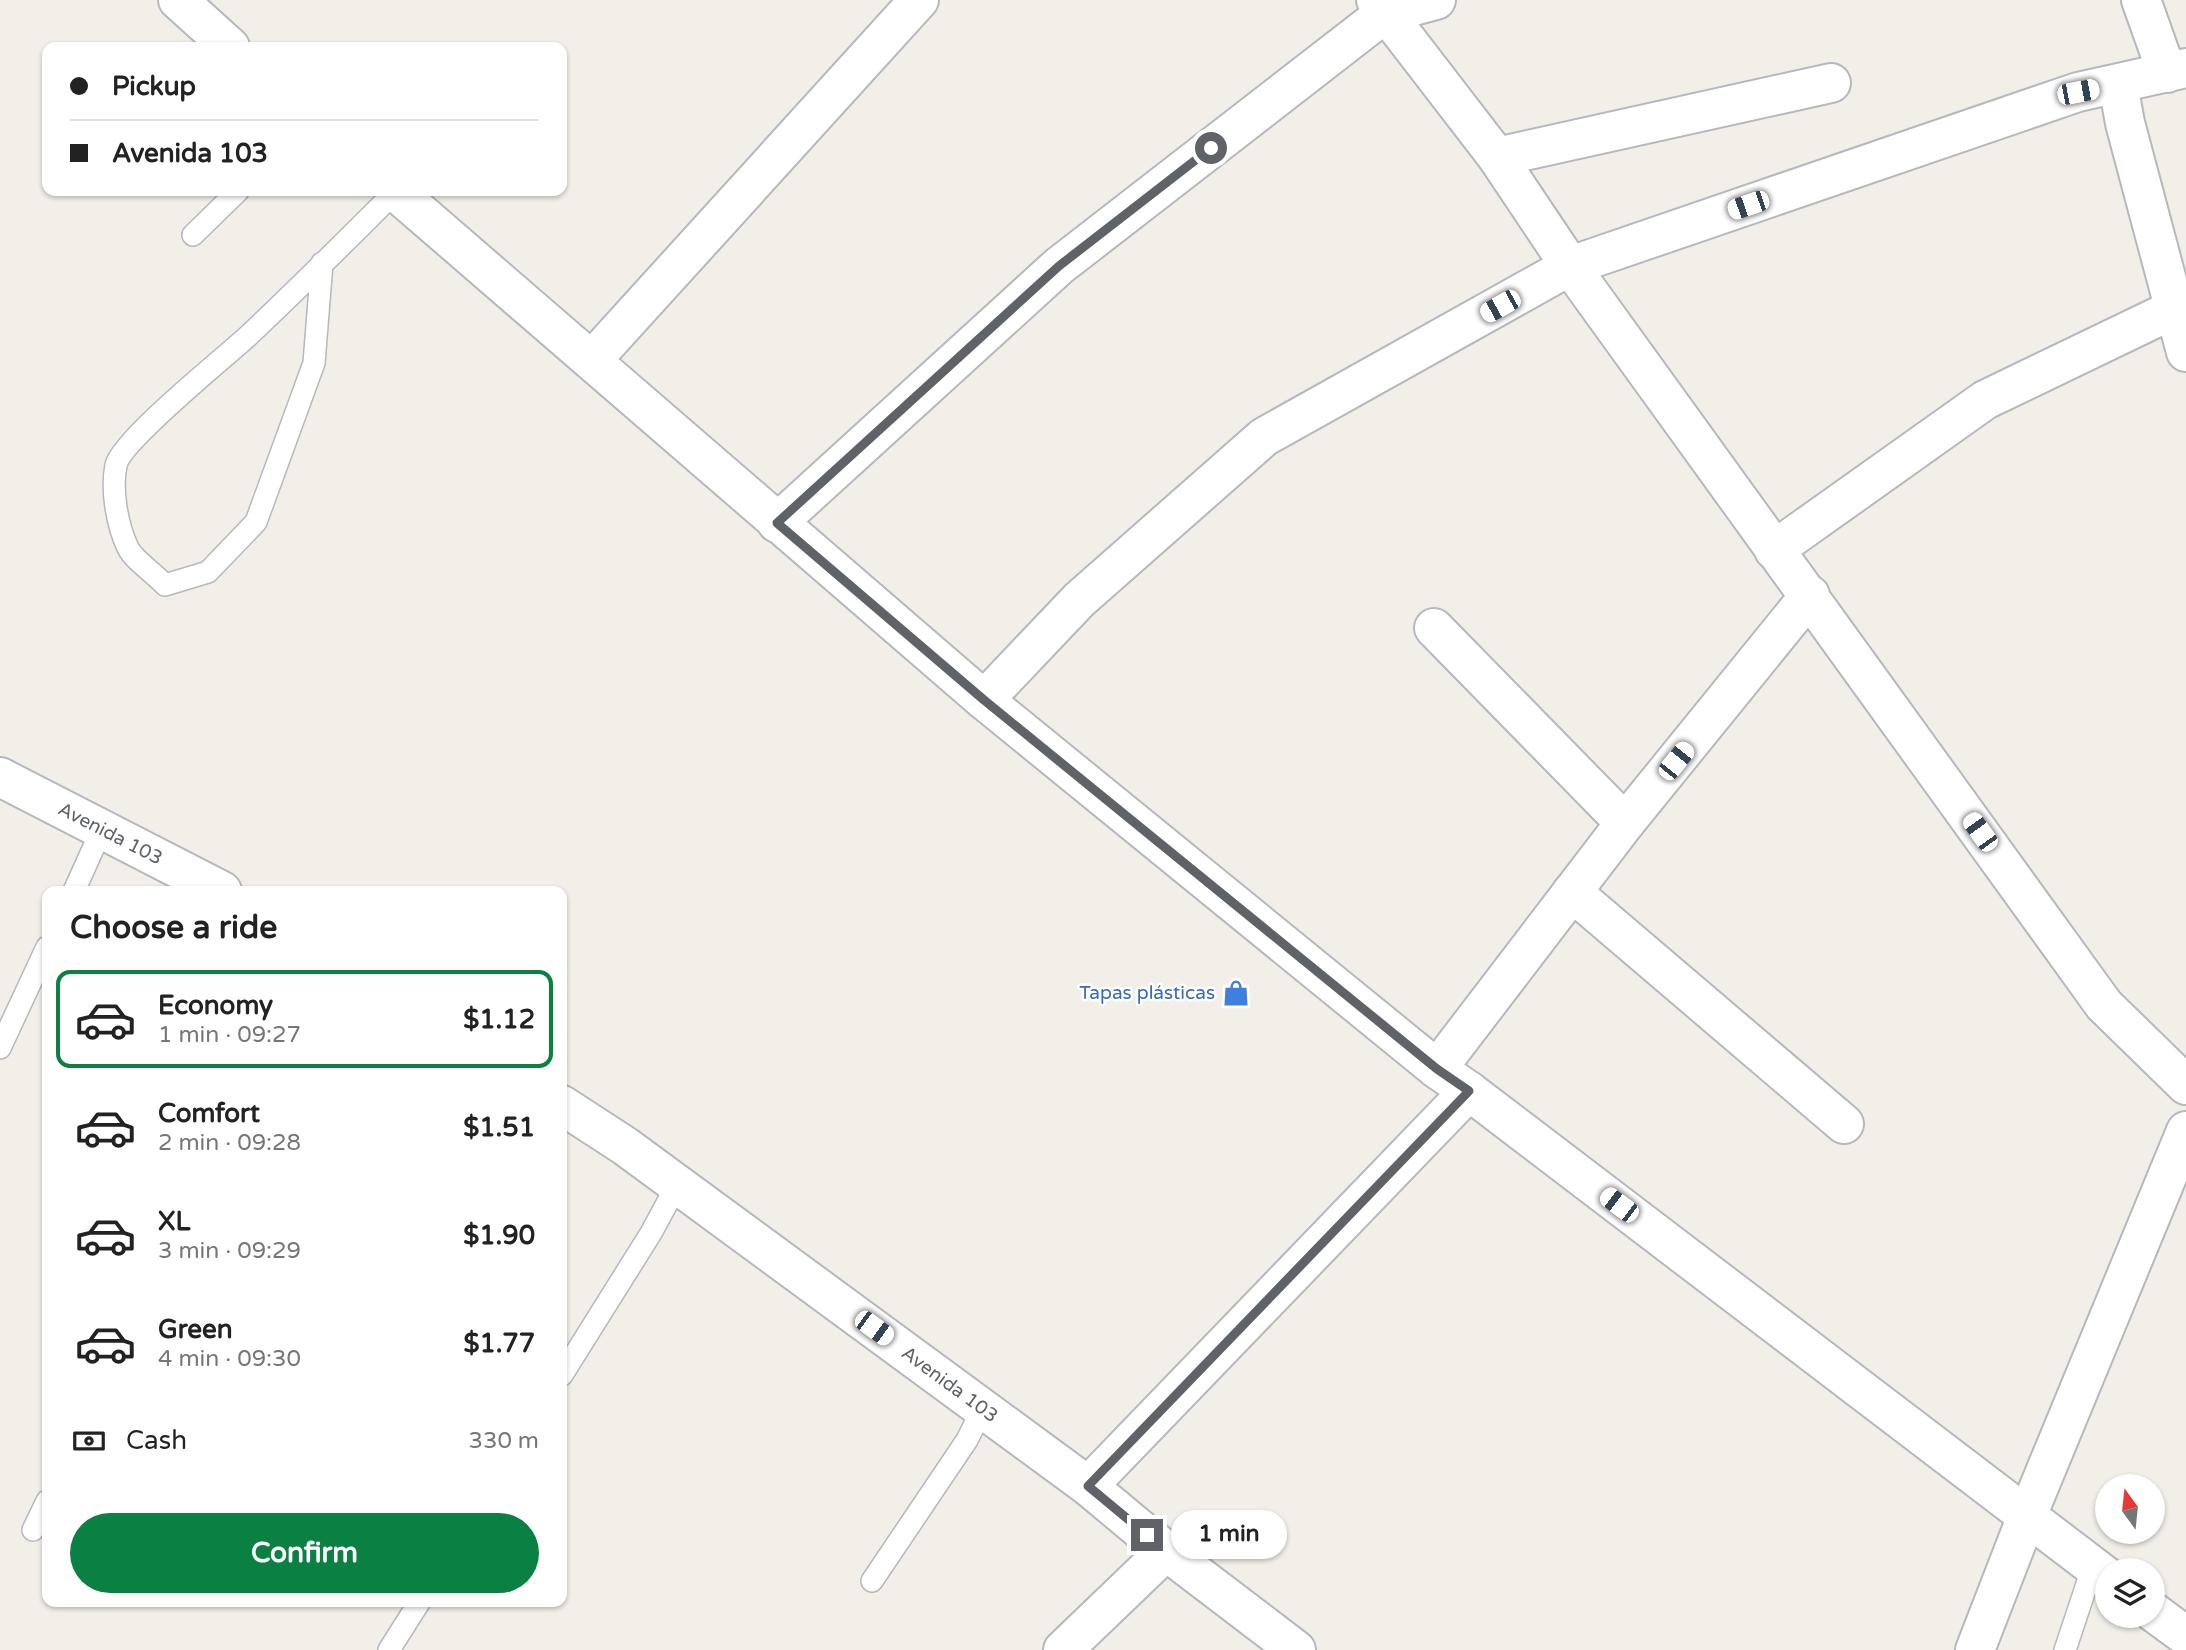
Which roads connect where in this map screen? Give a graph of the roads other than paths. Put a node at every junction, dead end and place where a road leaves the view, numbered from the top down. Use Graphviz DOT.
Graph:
graph roads {
  1 [pos="178,0"];
  2 [pos="919,0"];
  3 [pos="1436,0"];
  4 [pos="2141,0"];
  5 [pos="1380,7"];
  6 [pos="224,42"];
  7 [pos="2176,71"];
  8 [pos="1832,83"];
  9 [pos="2118,84"];
  10 [pos="1497,157"];
  11 [pos="234,196"];
  12 [pos="390,196"];
  13 [pos="401,196"];
  14 [pos="192,235"];
  15 [pos="322,264"];
  16 [pos="1570,266"];
  17 [pos="2174,309"];
  18 [pos="2186,352"];
  19 [pos="592,360"];
  20 [pos="777,523"];
  21 [pos="1774,550"];
  22 [pos="1810,595"];
  23 [pos="1434,628"];
  24 [pos="984,700"];
  25 [pos="0,777"];
  26 [pos="1625,823"];
  27 [pos="102,829"];
  28 [pos="76,886"];
  29 [pos="212,886"];
  30 [pos="1572,892"];
  31 [pos="42,958"];
  32 [pos="0,1048"];
  33 [pos="1437,1069"];
  34 [pos="2186,1084"];
  35 [pos="1469,1091"];
  36 [pos="567,1108"];
  37 [pos="1844,1124"];
  38 [pos="2186,1131"];
  39 [pos="677,1185"];
  40 [pos="567,1367"];
  41 [pos="983,1408"];
  42 [pos="1088,1486"];
  43 [pos="42,1511"];
  44 [pos="2026,1517"];
  45 [pos="33,1530"];
  46 [pos="1166,1551"];
  47 [pos="2095,1567"];
  48 [pos="872,1581"];
  49 [pos="2095,1582"];
  50 [pos="416,1607"];
  51 [pos="2165,1621"];
  52 [pos="2186,1636"];
  53 [pos="389,1650"];
  54 [pos="1063,1650"];
  55 [pos="1296,1650"];
  56 [pos="1975,1650"];
  57 [pos="2065,1650"];
  1 -- 6 [label="street"];
  2 -- 19 [label="street"];
  3 -- 5 [label="street"];
  4 -- 7 [label="street"];
  5 -- 10 [label="street"];
  5 -- 20 [label="street"];
  7 -- 9 [label="street"];
  8 -- 10 [label="street"];
  9 -- 16 [label="street"];
  9 -- 17 [label="street"];
  10 -- 16 [label="street"];
  11 -- 14 [label="lane"];
  12 -- 15 [label="lane"];
  13 -- 19 [label="street"];
  15 -- 15 [label="lane"];
  16 -- 21 [label="street"];
  16 -- 24 [label="street"];
  17 -- 18 [label="street"];
  17 -- 21 [label="street"];
  19 -- 20 [label="street"];
  20 -- 24 [label="street"];
  21 -- 22 [label="street"];
  22 -- 26 [label="street"];
  22 -- 34 [label="street"];
  23 -- 26 [label="street"];
  24 -- 33 [label="street"];
  25 -- 27 [label="street, Avenida 103"];
  26 -- 30 [label="street"];
  27 -- 28 [label="lane"];
  27 -- 29 [label="street, Avenida 103"];
  30 -- 33 [label="street"];
  30 -- 37 [label="street"];
  31 -- 32 [label="lane"];
  33 -- 35 [label="street"];
  35 -- 42 [label="street"];
  35 -- 44 [label="street"];
  36 -- 39 [label="street, Avenida 103"];
  38 -- 44 [label="street"];
  39 -- 40 [label="lane"];
  39 -- 41 [label="street, Avenida 103"];
  41 -- 42 [label="street, Avenida 103"];
  41 -- 48 [label="lane"];
  42 -- 46 [label="street, Avenida 103"];
  43 -- 45 [label="lane"];
  44 -- 47 [label="street"];
  44 -- 56 [label="street"];
  46 -- 54 [label="street"];
  46 -- 55 [label="street, Avenida 103"];
  49 -- 57 [label="lane"];
  50 -- 53 [label="lane"];
  51 -- 52 [label="street"];
}
